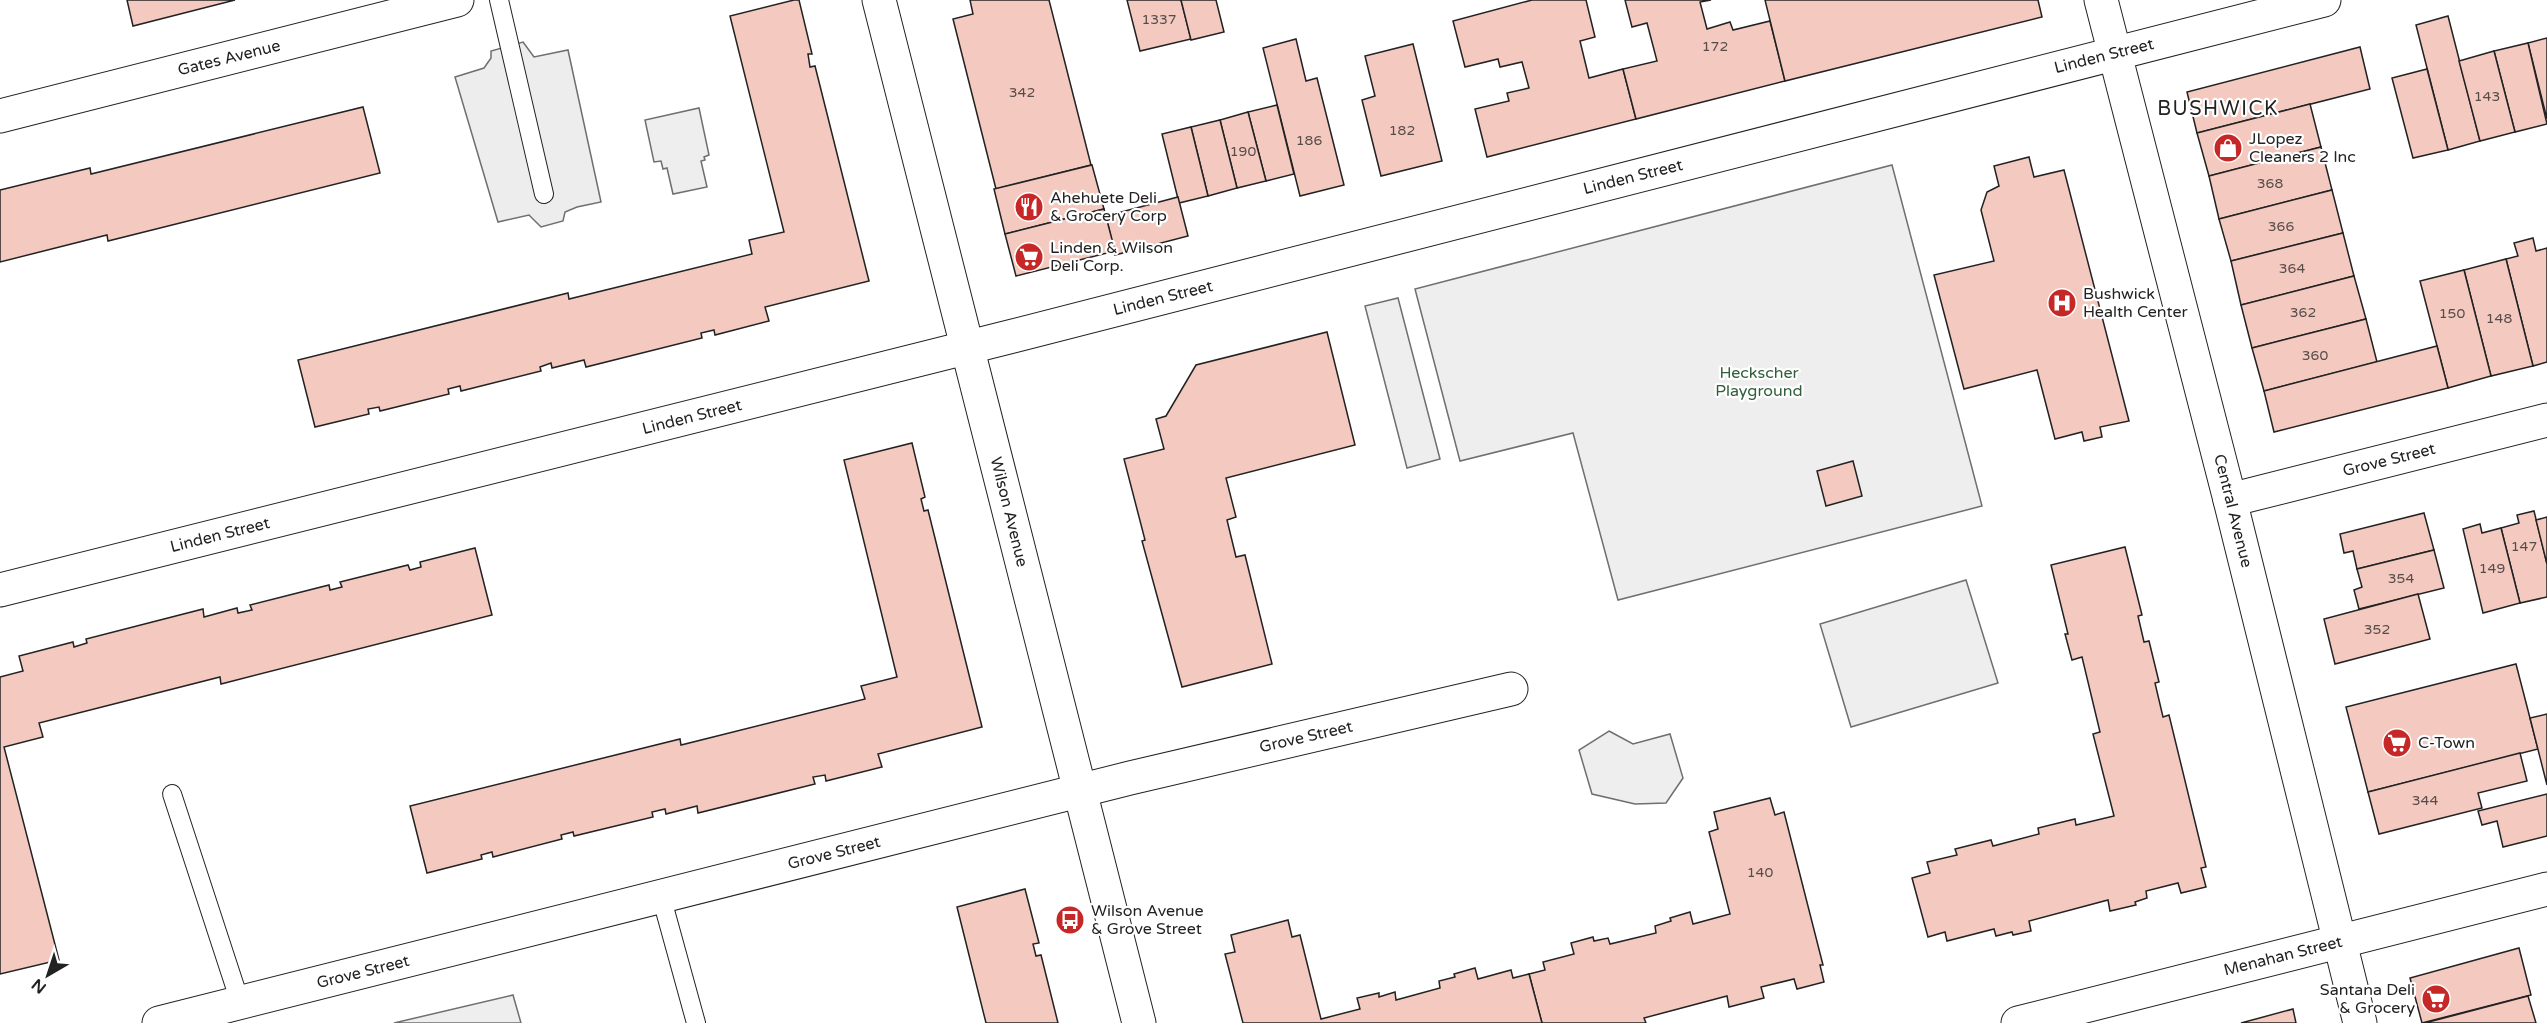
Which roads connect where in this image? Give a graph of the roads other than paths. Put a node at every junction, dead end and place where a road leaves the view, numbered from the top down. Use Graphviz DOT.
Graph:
graph roads {
  1 [pos="457,0"];
  2 [pos="499,0"];
  3 [pos="879,0"];
  4 [pos="2101,0"];
  5 [pos="2324,0"];
  6 [pos="2114,53"];
  7 [pos="0,116"];
  8 [pos="544,194"];
  9 [pos="968,348"];
  10 [pos="2547,420"];
  11 [pos="2230,500"];
  12 [pos="0,590"];
  13 [pos="1511,688"];
  14 [pos="1079,791"];
  15 [pos="172,794"];
  16 [pos="2547,889"];
  17 [pos="661,896"];
  18 [pos="2339,941"];
  19 [pos="240,1002"];
  20 [pos="159,1023"];
  21 [pos="696,1023"];
  22 [pos="1139,1023"];
  23 [pos="2018,1023"];
  24 [pos="2360,1023"];
  1 -- 7 [label="street, Gates Avenue"];
  2 -- 8 [label="lane"];
  3 -- 9 [label="street, Wilson Avenue"];
  4 -- 6 [label="street, Central Avenue"];
  5 -- 6 [label="street, Linden Street"];
  6 -- 9 [label="street, Linden Street"];
  6 -- 11 [label="street, Central Avenue"];
  9 -- 12 [label="street, Linden Street"];
  9 -- 14 [label="street, Wilson Avenue"];
  10 -- 11 [label="street, Grove Street"];
  11 -- 18 [label="street, Central Avenue"];
  13 -- 14 [label="street, Grove Street"];
  14 -- 17 [label="street, Grove Street"];
  14 -- 22 [label="street, Wilson Avenue"];
  15 -- 19 [label="lane"];
  16 -- 18 [label="street, Menahan Street"];
  17 -- 19 [label="street, Grove Street"];
  17 -- 21 [label="lane"];
  18 -- 23 [label="street, Menahan Street"];
  18 -- 24 [label="street, Central Avenue"];
  19 -- 20 [label="street, Grove Street"];
}
